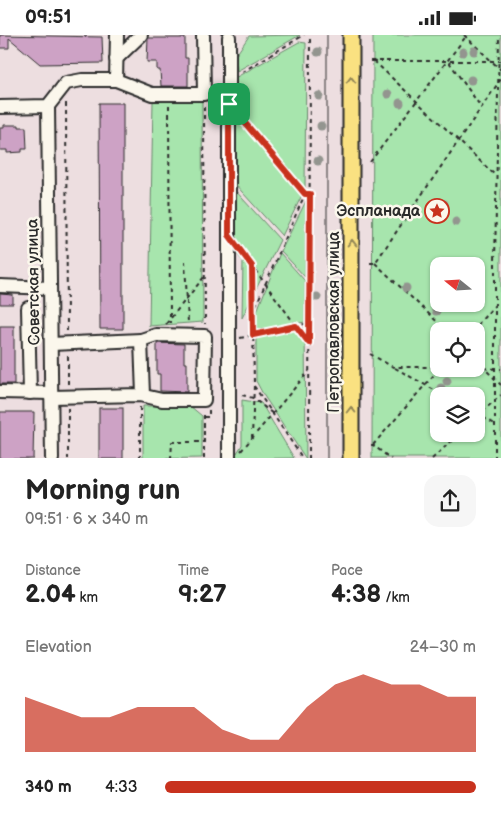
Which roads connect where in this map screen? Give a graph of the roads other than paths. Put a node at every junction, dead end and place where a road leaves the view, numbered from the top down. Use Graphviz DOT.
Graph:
graph roads {
  1 [pos="117,35"];
  2 [pos="141,35"];
  3 [pos="203,35"];
  4 [pos="351,35"];
  5 [pos="229,37"];
  6 [pos="116,59"];
  7 [pos="116,80"];
  8 [pos="48,106"];
  9 [pos="0,107"];
  10 [pos="0,287"];
  11 [pos="50,288"];
  12 [pos="28,308"];
  13 [pos="141,340"];
  14 [pos="51,350"];
  15 [pos="30,357"];
  16 [pos="3,391"];
  17 [pos="30,393"];
  18 [pos="51,395"];
  19 [pos="142,395"];
  20 [pos="52,458"];
  21 [pos="229,458"];
  22 [pos="351,458"];
  1 -- 6 [label="street"];
  2 -- 6 [label="street"];
  3 -- 7 [label="street"];
  22 -- 4 [label="main road, Петропавловская улица, one-way"];
  5 -- 21 [label="street"];
  6 -- 7 [label="street"];
  7 -- 8 [label="street"];
  8 -- 9 [label="street"];
  8 -- 11 [label="street, Советская улица"];
  10 -- 11 [label="street"];
  11 -- 14 [label="street, Советская улица"];
  12 -- 15 [label="street"];
  13 -- 14 [label="street"];
  13 -- 19 [label="street"];
  13 -- 19 [label="street"];
  14 -- 15 [label="street"];
  14 -- 18 [label="street, Советская улица"];
  15 -- 17 [label="street"];
  16 -- 17 [label="street"];
  17 -- 18 [label="street"];
  18 -- 19 [label="street"];
  18 -- 20 [label="street, Советская улица"];
}
